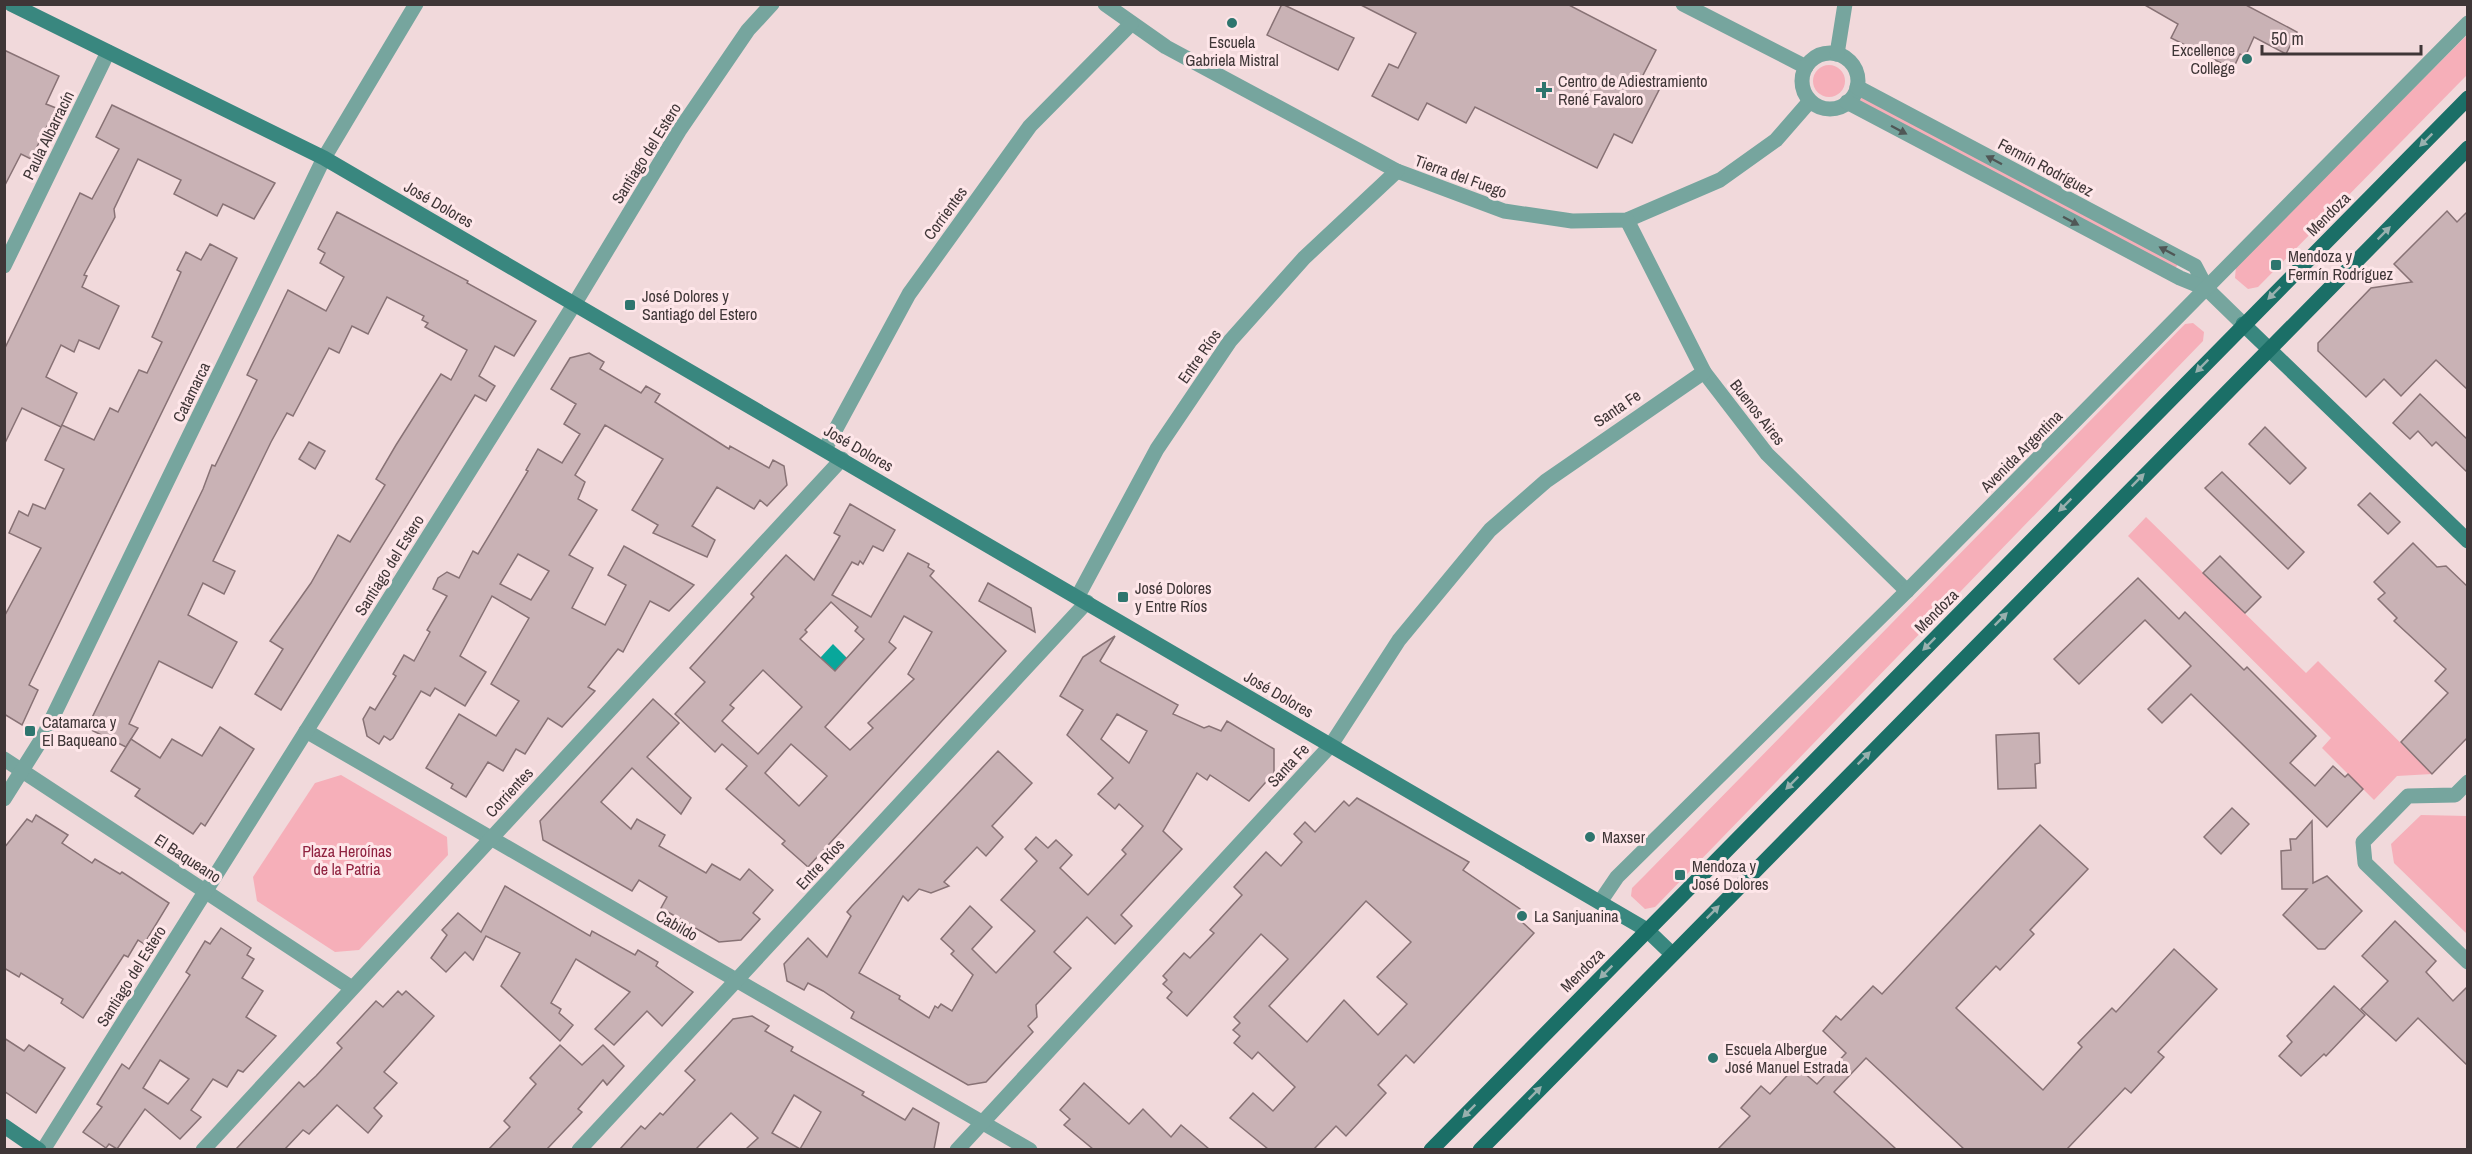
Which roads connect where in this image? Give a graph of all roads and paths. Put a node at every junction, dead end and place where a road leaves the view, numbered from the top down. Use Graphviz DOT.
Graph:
graph roads {
  1 [pos="10,4"];
  2 [pos="416,4"];
  3 [pos="772,4"];
  4 [pos="1105,4"];
  5 [pos="1683,4"];
  6 [pos="1845,4"];
  7 [pos="1131,24"];
  8 [pos="2468,24"];
  9 [pos="108,52"];
  10 [pos="1837,54"];
  11 [pos="1806,67"];
  12 [pos="1857,87"];
  13 [pos="2468,98"];
  14 [pos="1810,100"];
  15 [pos="1847,102"];
  16 [pos="2468,148"];
  17 [pos="324,158"];
  18 [pos="1397,171"];
  19 [pos="1627,220"];
  20 [pos="4,266"];
  21 [pos="2207,290"];
  22 [pos="575,303"];
  23 [pos="2243,324"];
  24 [pos="2268,349"];
  25 [pos="1704,372"];
  26 [pos="825,449"];
  27 [pos="842,459"];
  28 [pos="2468,541"];
  29 [pos="1907,591"];
  30 [pos="1082,599"];
  31 [pos="306,731"];
  32 [pos="1331,745"];
  33 [pos="4,759"];
  34 [pos="22,771"];
  35 [pos="2468,782"];
  36 [pos="4,799"];
  37 [pos="491,838"];
  38 [pos="205,891"];
  39 [pos="1600,902"];
  40 [pos="1647,930"];
  41 [pos="1672,954"];
  42 [pos="2468,963"];
  43 [pos="737,980"];
  44 [pos="352,988"];
  45 [pos="983,1122"];
  46 [pos="4,1126"];
  47 [pos="41,1149"];
  48 [pos="203,1149"];
  49 [pos="579,1149"];
  50 [pos="957,1149"];
  51 [pos="1030,1149"];
  52 [pos="1431,1149"];
  53 [pos="1480,1149"];
  1 -- 9 [label="street, José Dolores"];
  2 -- 17 [label="street, Catamarca"];
  3 -- 22 [label="street, Santiago del Estero"];
  4 -- 7 [label="street, Tierra del Fuego"];
  5 -- 11 [label="street"];
  6 -- 10 [label="street"];
  7 -- 18 [label="street, Tierra del Fuego"];
  7 -- 26 [label="street, Corrientes"];
  8 -- 21 [label="street, Avenida Argentina"];
  9 -- 17 [label="street, José Dolores"];
  9 -- 20 [label="street, Paula Albarracín"];
  10 -- 11 [label="street"];
  10 -- 12 [label="street"];
  11 -- 14 [label="street"];
  12 -- 15 [label="street"];
  21 -- 12 [label="street, Fermín Rodríguez, one-way"];
  13 -- 23 [label="main road, Mendoza, one-way"];
  14 -- 15 [label="street"];
  14 -- 19 [label="street, Tierra del Fuego"];
  15 -- 21 [label="street, Fermín Rodríguez, one-way"];
  24 -- 16 [label="main road, one-way"];
  17 -- 22 [label="street, José Dolores"];
  17 -- 34 [label="street, Catamarca"];
  18 -- 19 [label="street, Tierra del Fuego"];
  18 -- 30 [label="street, Entre Ríos"];
  19 -- 25 [label="street, Buenos Aires"];
  21 -- 23 [label="street, Fermín Rodríguez"];
  21 -- 29 [label="street, Avenida Argentina"];
  22 -- 26 [label="street, José Dolores"];
  22 -- 31 [label="street, Santiago del Estero"];
  23 -- 24 [label="street, Fermín Rodríguez"];
  23 -- 40 [label="main road, Mendoza, one-way"];
  24 -- 28 [label="street, Fermín Rodríguez"];
  41 -- 24 [label="main road, one-way"];
  25 -- 29 [label="street, Buenos Aires"];
  25 -- 32 [label="street, Santa Fe"];
  26 -- 27 [label="street, José Dolores"];
  27 -- 30 [label="street, José Dolores"];
  27 -- 37 [label="street, Corrientes"];
  29 -- 39 [label="street, Avenida Argentina"];
  30 -- 32 [label="street, José Dolores"];
  30 -- 43 [label="street, Entre Ríos"];
  31 -- 37 [label="street, Cabildo"];
  31 -- 38 [label="street, Santiago del Estero"];
  32 -- 39 [label="street, José Dolores"];
  32 -- 45 [label="street, Santa Fe"];
  33 -- 34 [label="street, El Baqueano"];
  34 -- 36 [label="street, Catamarca"];
  34 -- 38 [label="street, El Baqueano"];
  35 -- 42 [label="street"];
  37 -- 43 [label="street, Cabildo"];
  37 -- 44 [label="street, Corrientes"];
  38 -- 44 [label="street, El Baqueano"];
  38 -- 47 [label="street, Santiago del Estero"];
  39 -- 40 [label="street, José Dolores"];
  40 -- 41 [label="street, José Dolores"];
  40 -- 52 [label="main road, Mendoza, one-way"];
  53 -- 41 [label="main road, one-way"];
  43 -- 45 [label="street, Cabildo"];
  43 -- 49 [label="street, Entre Ríos"];
  44 -- 48 [label="street, Corrientes"];
  45 -- 50 [label="street, Santa Fe"];
  45 -- 51 [label="street, Cabildo"];
  46 -- 47 [label="street"];
}
